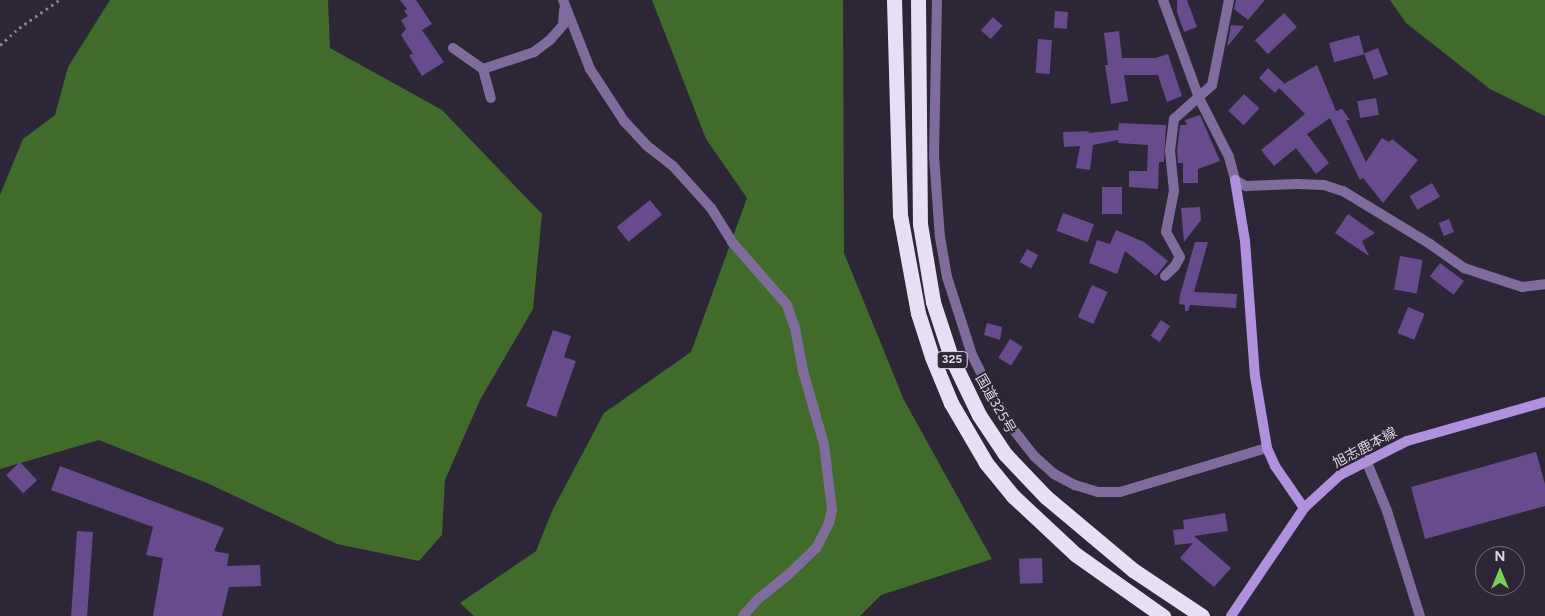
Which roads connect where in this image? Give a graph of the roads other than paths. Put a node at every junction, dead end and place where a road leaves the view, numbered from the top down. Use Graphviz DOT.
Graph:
graph roads {
  1 [pos="894,0"];
  2 [pos="918,0"];
  3 [pos="938,0"];
  4 [pos="1163,0"];
  5 [pos="1229,0"];
  6 [pos="564,2"];
  7 [pos="453,48"];
  8 [pos="483,69"];
  9 [pos="491,98"];
  10 [pos="1199,98"];
  11 [pos="1235,180"];
  12 [pos="1165,276"];
  13 [pos="1545,284"];
  14 [pos="1545,402"];
  15 [pos="1267,448"];
  16 [pos="1366,460"];
  17 [pos="1304,508"];
  18 [pos="743,616"];
  19 [pos="1163,616"];
  20 [pos="1202,616"];
  21 [pos="1231,616"];
  22 [pos="1420,616"];
  1 -- 19 [label="highway, 325"];
  2 -- 20 [label="highway, 国道325号 / 325"];
  3 -- 15 [label="street"];
  4 -- 10 [label="street"];
  5 -- 10 [label="street"];
  6 -- 8 [label="street"];
  6 -- 18 [label="street"];
  7 -- 8 [label="street"];
  8 -- 9 [label="street"];
  10 -- 11 [label="street"];
  10 -- 12 [label="street"];
  11 -- 13 [label="street"];
  11 -- 15 [label="main road"];
  14 -- 16 [label="main road, 旭志鹿本線"];
  15 -- 17 [label="main road"];
  16 -- 17 [label="main road, 旭志鹿本線"];
  16 -- 22 [label="street"];
  17 -- 21 [label="main road, 旭志鹿本線"];
}
